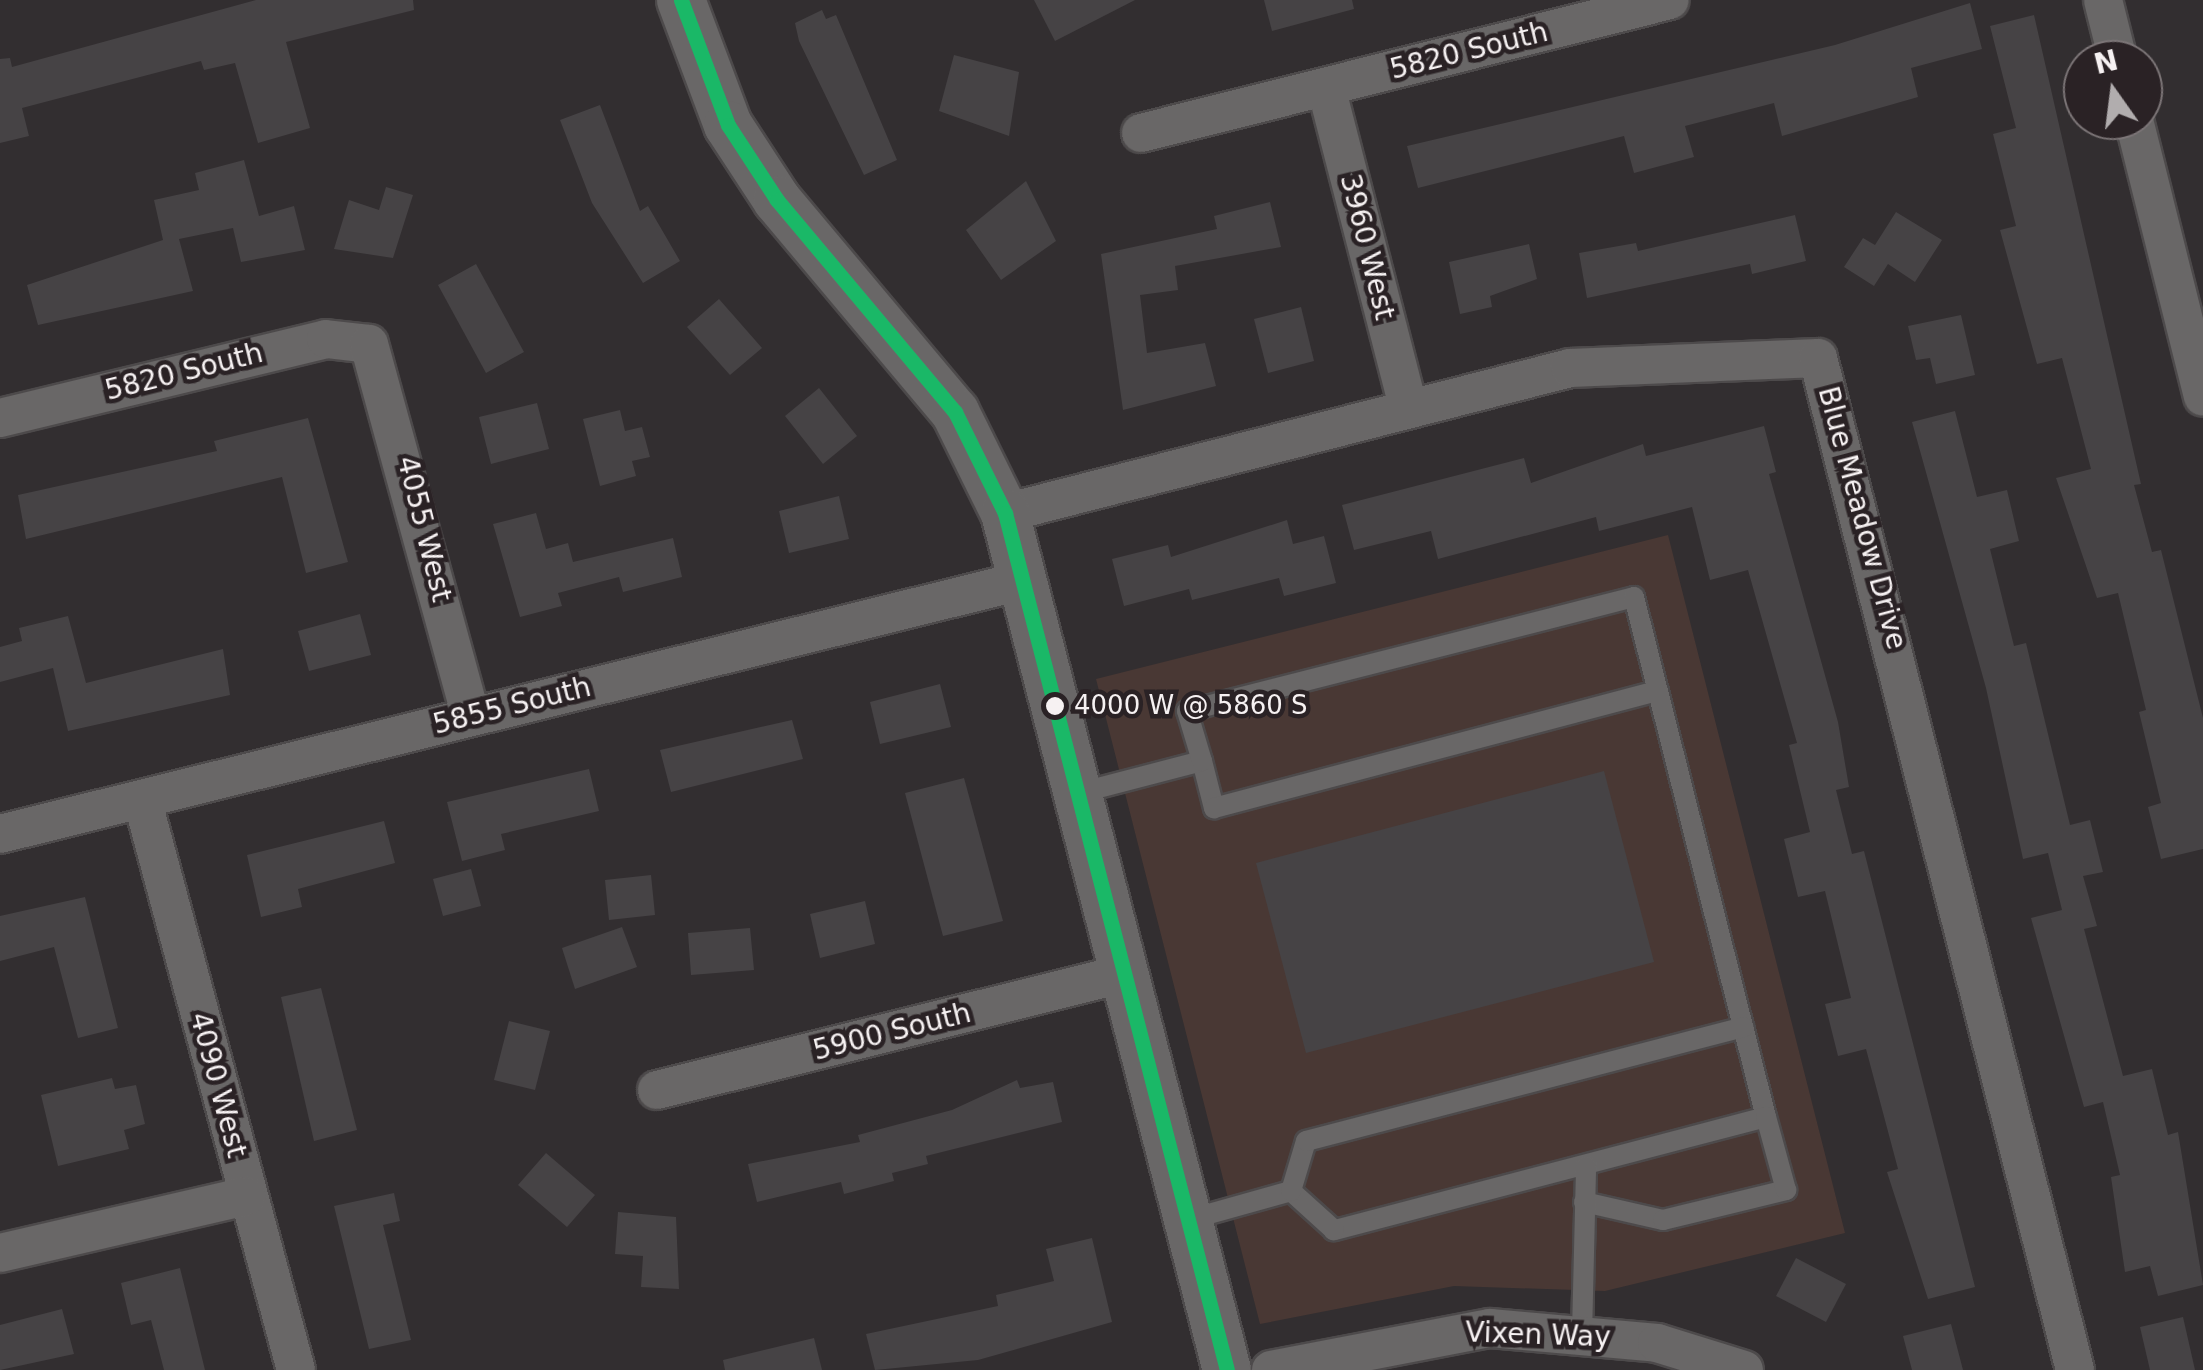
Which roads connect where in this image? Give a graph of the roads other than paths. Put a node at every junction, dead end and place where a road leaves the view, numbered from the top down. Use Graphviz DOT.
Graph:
graph roads {
  1 [pos="682,0"];
  2 [pos="1670,0"];
  3 [pos="2104,0"];
  4 [pos="2113,40"];
  5 [pos="1326,87"];
  6 [pos="1141,133"];
  7 [pos="2139,140"];
  8 [pos="369,344"];
  9 [pos="2203,397"];
  10 [pos="1408,407"];
  11 [pos="0,418"];
  12 [pos="1005,513"];
  13 [pos="1025,580"];
  14 [pos="1658,691"];
  15 [pos="471,716"];
  16 [pos="1202,761"];
  17 [pos="1080,793"];
  18 [pos="142,799"];
  19 [pos="0,834"];
  20 [pos="1127,974"];
  21 [pos="1743,1027"];
  22 [pos="656,1090"];
  23 [pos="1766,1117"];
  24 [pos="1586,1166"];
  25 [pos="1292,1191"];
  26 [pos="247,1196"];
  27 [pos="1584,1202"];
  28 [pos="1188,1220"];
  29 [pos="0,1254"];
  30 [pos="1582,1334"];
  31 [pos="296,1370"];
  32 [pos="1227,1370"];
  33 [pos="1271,1370"];
  34 [pos="1744,1370"];
  35 [pos="2075,1370"];
  1 -- 12 [label="street"];
  2 -- 5 [label="street, 5820 South"];
  3 -- 4 [label="street"];
  5 -- 6 [label="street, 5820 South"];
  5 -- 10 [label="street, 3960 West"];
  7 -- 9 [label="street"];
  8 -- 11 [label="street, 5820 South"];
  8 -- 15 [label="street, 4055 West"];
  10 -- 12 [label="street, Blue Meadow Drive"];
  10 -- 35 [label="street, Blue Meadow Drive"];
  12 -- 13 [label="street"];
  13 -- 15 [label="street, 5855 South"];
  13 -- 17 [label="street"];
  14 -- 16 [label="lane"];
  14 -- 16 [label="lane"];
  14 -- 21 [label="lane"];
  15 -- 18 [label="street, 5855 South"];
  16 -- 17 [label="lane"];
  17 -- 20 [label="street"];
  18 -- 19 [label="street, 5855 South"];
  18 -- 26 [label="street, 4090 West"];
  20 -- 22 [label="street, 5900 South"];
  20 -- 28 [label="street"];
  21 -- 23 [label="lane"];
  21 -- 25 [label="lane"];
  23 -- 24 [label="lane"];
  23 -- 27 [label="lane"];
  24 -- 25 [label="lane"];
  24 -- 27 [label="lane"];
  25 -- 28 [label="lane"];
  26 -- 29 [label="street"];
  26 -- 31 [label="street, 4090 West"];
  27 -- 30 [label="lane"];
  28 -- 32 [label="street"];
  30 -- 33 [label="street, Vixen Way"];
  30 -- 34 [label="street, Vixen Way"];
}
